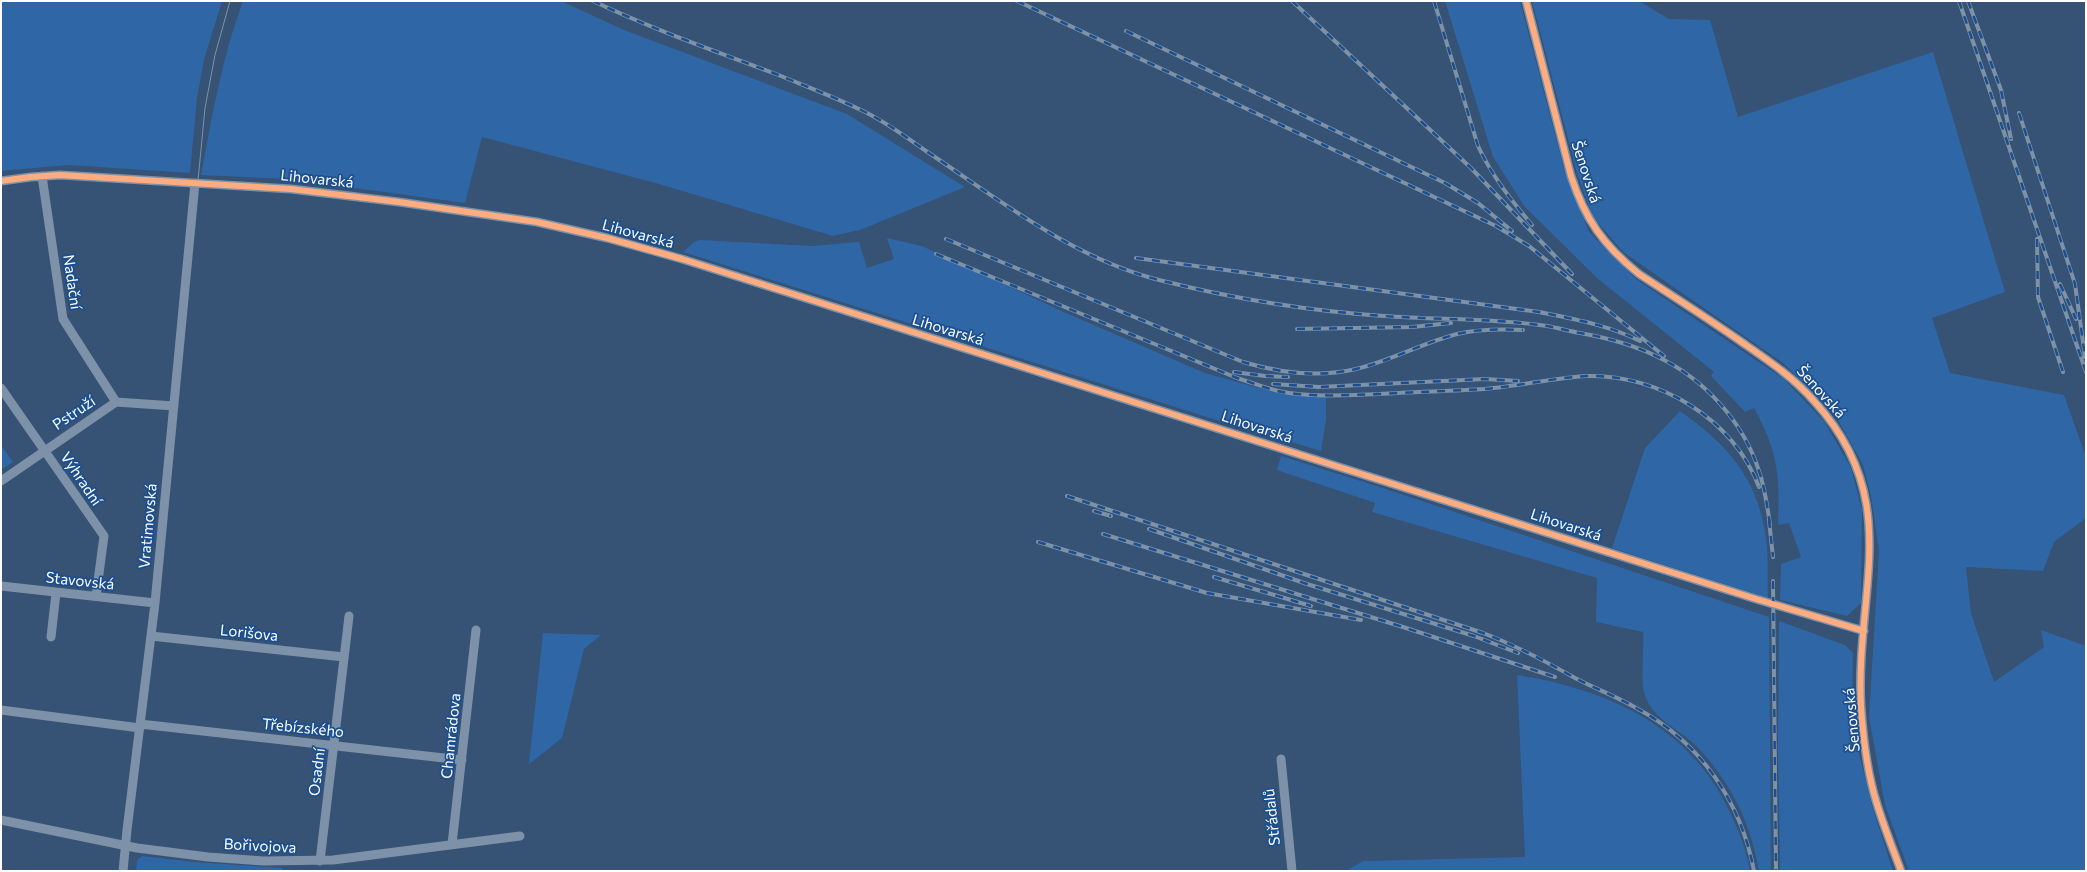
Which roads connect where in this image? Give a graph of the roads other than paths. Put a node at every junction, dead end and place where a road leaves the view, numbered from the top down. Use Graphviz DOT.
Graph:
graph roads {
  1 [pos="1526,1"];
  2 [pos="42,176"];
  3 [pos="1,181"];
  4 [pos="195,183"];
  5 [pos="1,388"];
  6 [pos="116,402"];
  7 [pos="174,406"];
  8 [pos="45,450"];
  9 [pos="1,481"];
  10 [pos="1,586"];
  11 [pos="56,593"];
  12 [pos="96,596"];
  13 [pos="155,603"];
  14 [pos="349,616"];
  15 [pos="476,630"];
  16 [pos="1864,630"];
  17 [pos="151,636"];
  18 [pos="51,637"];
  19 [pos="344,657"];
  20 [pos="1,710"];
  21 [pos="140,726"];
  22 [pos="334,746"];
  23 [pos="1281,759"];
  24 [pos="462,760"];
  25 [pos="1,820"];
  26 [pos="520,836"];
  27 [pos="452,844"];
  28 [pos="125,846"];
  29 [pos="320,861"];
  30 [pos="123,871"];
  31 [pos="1292,871"];
  32 [pos="1901,871"];
  1 -- 16 [label="street, Šenovská"];
  2 -- 3 [label="street, Lihovarská"];
  2 -- 4 [label="street, Lihovarská"];
  2 -- 6 [label="street, Nadační"];
  4 -- 7 [label="street, Vratimovská"];
  4 -- 16 [label="street, Lihovarská"];
  5 -- 8 [label="street, Výhradní"];
  6 -- 7 [label="street, Pstruží"];
  6 -- 8 [label="street, Pstruží"];
  7 -- 13 [label="street, Vratimovská"];
  8 -- 9 [label="street, Pstruží"];
  8 -- 12 [label="street, Výhradní"];
  10 -- 11 [label="street, Stavovská"];
  11 -- 12 [label="street, Stavovská"];
  11 -- 18 [label="street"];
  12 -- 13 [label="street, Stavovská"];
  13 -- 17 [label="street, Vratimovská"];
  14 -- 19 [label="street, Osadní"];
  15 -- 24 [label="street, Chamrádova"];
  16 -- 32 [label="street, Šenovská"];
  17 -- 19 [label="street, Lorišova"];
  17 -- 21 [label="street, Vratimovská"];
  19 -- 22 [label="street, Osadní"];
  20 -- 21 [label="street, Třebízského"];
  21 -- 22 [label="street, Třebízského"];
  21 -- 28 [label="street, Vratimovská"];
  22 -- 24 [label="street, Třebízského"];
  22 -- 29 [label="street, Osadní"];
  23 -- 31 [label="street, Střádalů"];
  24 -- 27 [label="street, Chamrádova"];
  25 -- 28 [label="street, Bořivojova"];
  26 -- 27 [label="street, Bořivojova"];
  27 -- 29 [label="street, Bořivojova"];
  28 -- 29 [label="street, Bořivojova"];
  28 -- 30 [label="street, Vratimovská"];
}
